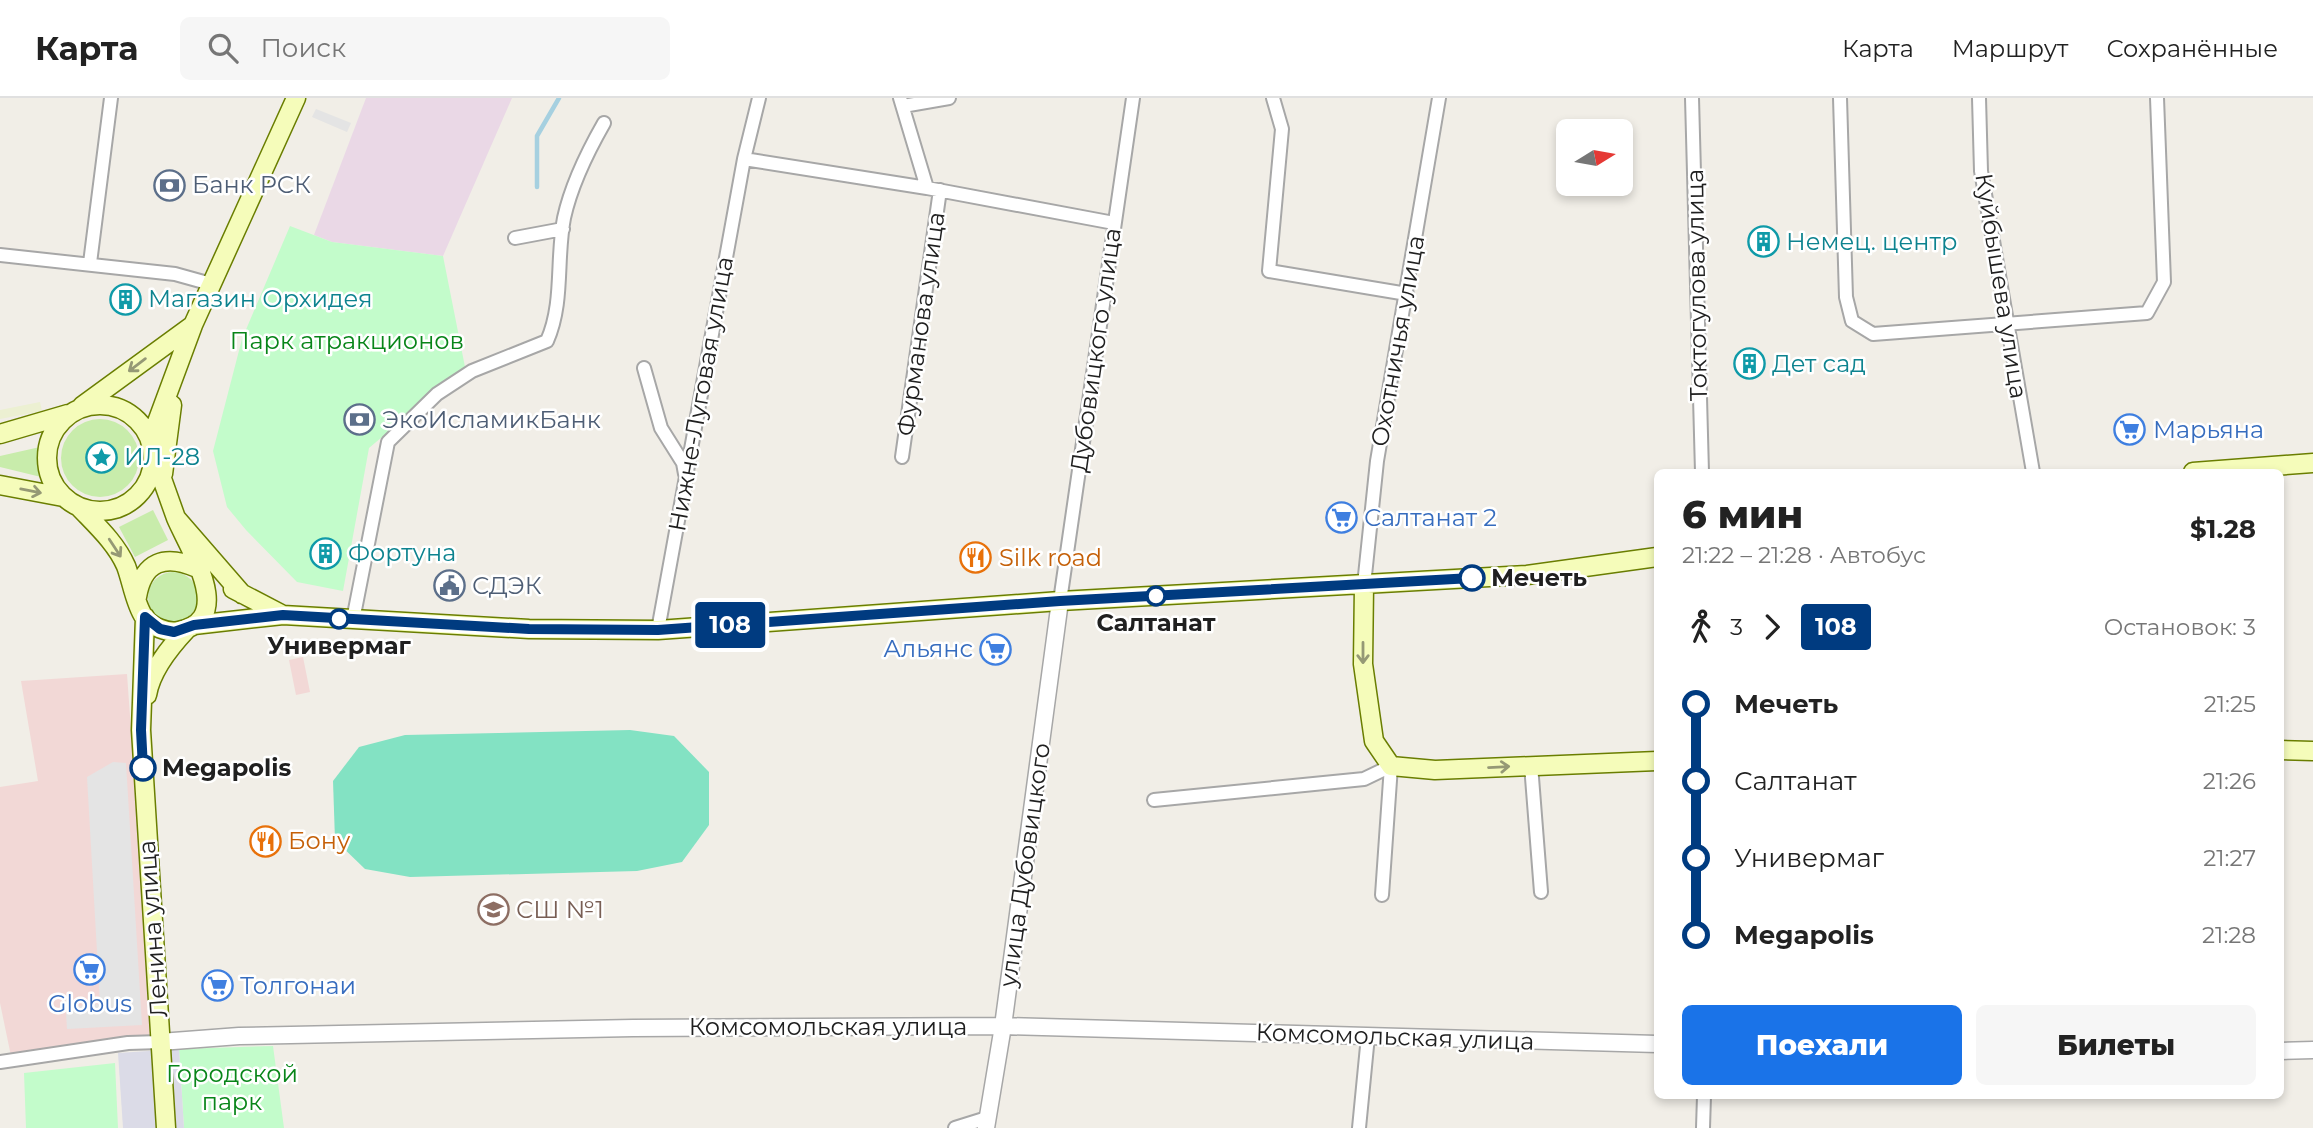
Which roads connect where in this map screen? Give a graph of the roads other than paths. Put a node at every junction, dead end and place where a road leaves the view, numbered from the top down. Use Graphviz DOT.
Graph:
graph roads {
  1 [pos="111,98"];
  2 [pos="296,98"];
  3 [pos="760,98"];
  4 [pos="949,98"];
  5 [pos="1133,98"];
  6 [pos="1273,98"];
  7 [pos="1439,98"];
  8 [pos="1692,98"];
  9 [pos="1840,98"];
  10 [pos="1979,98"];
  11 [pos="2157,98"];
  12 [pos="901,102"];
  13 [pos="604,123"];
  14 [pos="744,159"];
  15 [pos="933,189"];
  16 [pos="1114,223"];
  17 [pos="563,229"];
  18 [pos="515,239"];
  19 [pos="0,256"];
  20 [pos="90,263"];
  21 [pos="211,284"];
  22 [pos="1407,294"];
  23 [pos="2005,324"];
  24 [pos="193,325"];
  25 [pos="179,359"];
  26 [pos="644,368"];
  27 [pos="75,411"];
  28 [pos="0,433"];
  29 [pos="151,445"];
  30 [pos="902,457"];
  31 [pos="2313,463"];
  32 [pos="1702,469"];
  33 [pos="2032,469"];
  34 [pos="2233,469"];
  35 [pos="685,479"];
  36 [pos="0,485"];
  37 [pos="162,485"];
  38 [pos="63,497"];
  39 [pos="79,506"];
  40 [pos="176,518"];
  41 [pos="1654,557"];
  42 [pos="200,571"];
  43 [pos="1364,585"];
  44 [pos="243,594"];
  45 [pos="137,598"];
  46 [pos="1060,601"];
  47 [pos="283,615"];
  48 [pos="145,617"];
  49 [pos="238,620"];
  50 [pos="353,620"];
  51 [pos="190,627"];
  52 [pos="658,630"];
  53 [pos="169,648"];
  54 [pos="141,730"];
  55 [pos="2284,750"];
  56 [pos="2313,751"];
  57 [pos="1654,761"];
  58 [pos="1531,765"];
  59 [pos="1391,766"];
  60 [pos="1154,800"];
  61 [pos="1541,892"];
  62 [pos="1382,895"];
  63 [pos="1003,1026"];
  64 [pos="1368,1036"];
  65 [pos="160,1042"];
  66 [pos="1654,1044"];
  67 [pos="2313,1050"];
  68 [pos="2284,1051"];
  69 [pos="0,1062"];
  70 [pos="1704,1099"];
  71 [pos="986,1123"];
  72 [pos="166,1128"];
  73 [pos="955,1128"];
  74 [pos="1359,1128"];
  75 [pos="1703,1128"];
  1 -- 20 [label="street"];
  2 -- 21 [label="main road"];
  3 -- 14 [label="street, Нижне-Луговая улица"];
  4 -- 12 [label="street, Фурманова улица"];
  5 -- 16 [label="street, Дубовицкого улица"];
  6 -- 22 [label="street"];
  7 -- 22 [label="street, Охотничья улица"];
  8 -- 32 [label="street, Токтогулова улица"];
  9 -- 23 [label="street"];
  10 -- 23 [label="street, Куйбышева улица"];
  11 -- 23 [label="street"];
  12 -- 15 [label="street, Фурманова улица"];
  13 -- 17 [label="street"];
  14 -- 15 [label="street, Фурманова улица"];
  14 -- 35 [label="street, Нижне-Луговая улица"];
  15 -- 16 [label="street, Фурманова улица"];
  15 -- 30 [label="street, Фурманова улица"];
  16 -- 46 [label="street, Дубовицкого улица"];
  17 -- 18 [label="street"];
  17 -- 50 [label="street"];
  19 -- 20 [label="street"];
  20 -- 21 [label="street"];
  21 -- 24 [label="main road"];
  22 -- 43 [label="street, Охотничья улица"];
  23 -- 33 [label="street, Куйбышева улица"];
  24 -- 25 [label="main road"];
  24 -- 27 [label="main road, one-way"];
  25 -- 29 [label="main road"];
  25 -- 37 [label="main road"];
  26 -- 35 [label="street"];
  27 -- 28 [label="main road"];
  27 -- 29 [label="main road"];
  27 -- 38 [label="main road"];
  29 -- 37 [label="main road"];
  29 -- 39 [label="main road"];
  31 -- 34 [label="main road"];
  35 -- 52 [label="street, Нижне-Луговая улица"];
  36 -- 38 [label="main road, one-way"];
  37 -- 40 [label="main road"];
  38 -- 39 [label="main road"];
  39 -- 45 [label="main road, one-way"];
  40 -- 42 [label="main road"];
  40 -- 44 [label="main road"];
  41 -- 43 [label="main road"];
  42 -- 44 [label="main road"];
  42 -- 45 [label="main road"];
  42 -- 51 [label="main road"];
  43 -- 46 [label="main road"];
  43 -- 59 [label="main road, one-way"];
  44 -- 47 [label="main road"];
  45 -- 48 [label="main road"];
  46 -- 52 [label="main road"];
  46 -- 63 [label="street, улица Дубовицкого"];
  47 -- 49 [label="main road"];
  47 -- 50 [label="main road"];
  48 -- 51 [label="main road"];
  48 -- 54 [label="main road"];
  49 -- 51 [label="main road"];
  49 -- 53 [label="main road"];
  50 -- 52 [label="main road"];
  51 -- 53 [label="main road"];
  53 -- 54 [label="main road"];
  54 -- 65 [label="main road, Ленина улица"];
  55 -- 56 [label="main road"];
  57 -- 58 [label="main road"];
  59 -- 58 [label="main road, one-way"];
  58 -- 61 [label="street"];
  59 -- 60 [label="street"];
  59 -- 62 [label="street"];
  63 -- 64 [label="street, Комсомольская улица"];
  63 -- 65 [label="street, Комсомольская улица"];
  63 -- 71 [label="street, улица Дубовицкого"];
  64 -- 66 [label="street, Комсомольская улица"];
  64 -- 74 [label="street"];
  65 -- 69 [label="street, Комсомольская улица"];
  65 -- 72 [label="main road, Ленина улица"];
  67 -- 68 [label="street"];
  70 -- 75 [label="street"];
  71 -- 73 [label="street"];
}
